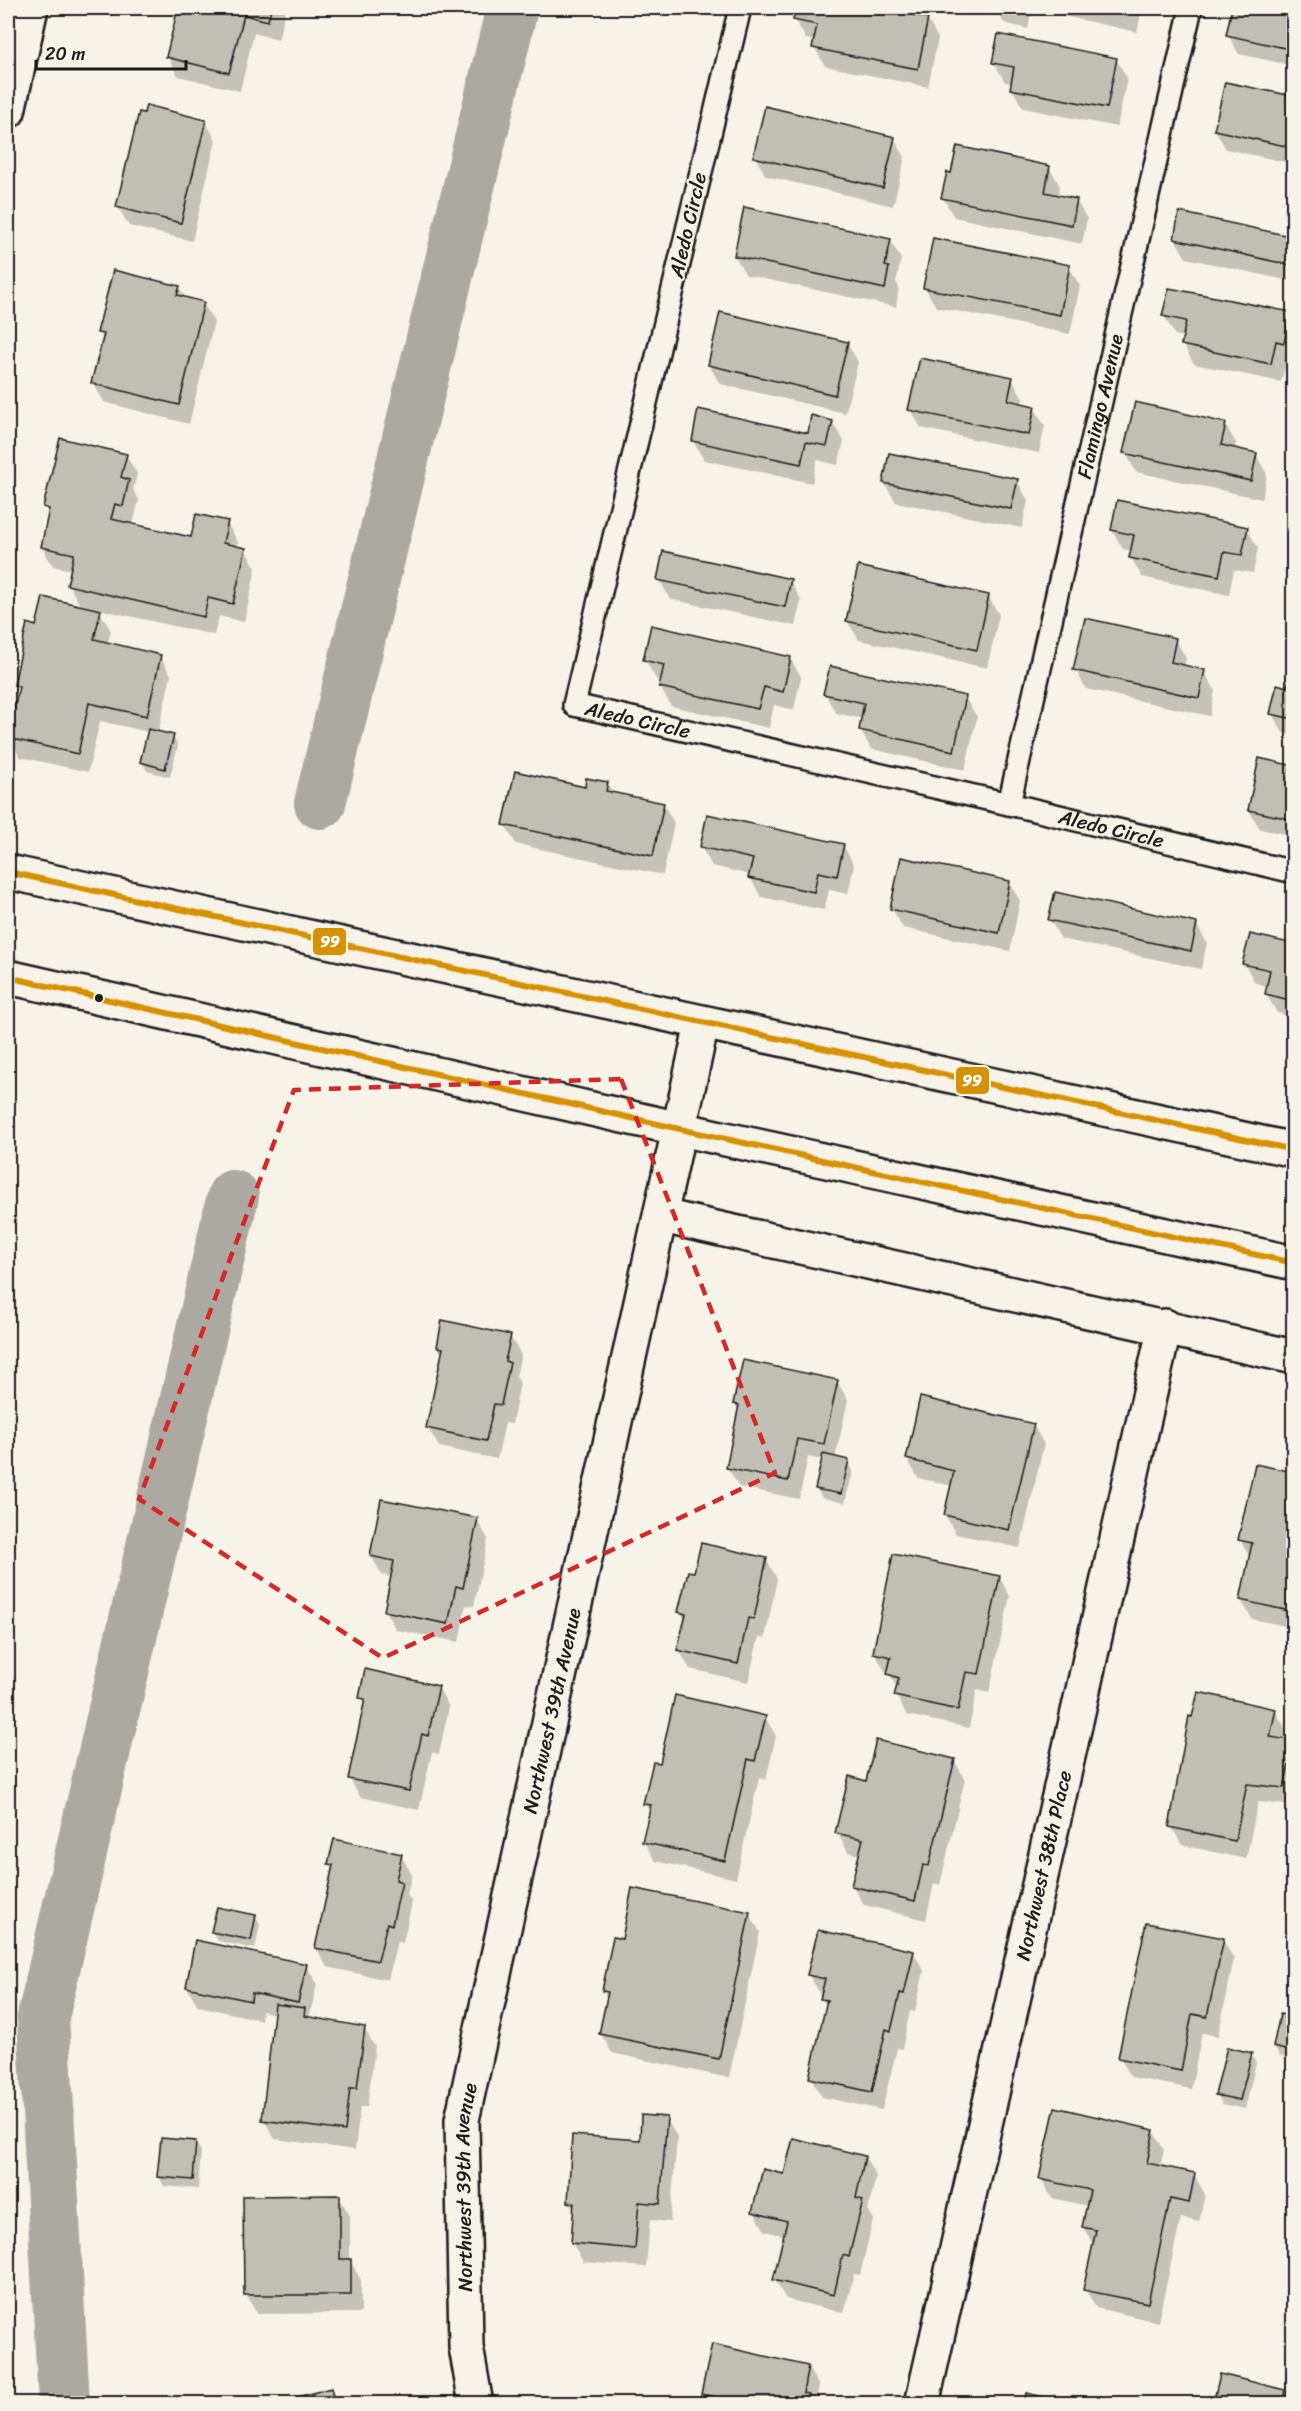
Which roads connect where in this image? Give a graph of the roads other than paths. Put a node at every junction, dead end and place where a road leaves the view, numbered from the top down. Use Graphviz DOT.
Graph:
graph roads {
  1 [pos="31,8"];
  2 [pos="740,8"];
  3 [pos="1191,8"];
  4 [pos="8,111"];
  5 [pos="1009,804"];
  6 [pos="8,872"];
  7 [pos="1293,872"];
  8 [pos="8,977"];
  9 [pos="702,1024"];
  10 [pos="680,1129"];
  11 [pos="1293,1150"];
  12 [pos="662,1216"];
  13 [pos="1293,1263"];
  14 [pos="1165,1326"];
  15 [pos="1293,1357"];
  16 [pos="476,2403"];
  17 [pos="922,2403"];
  1 -- 4 [label="street"];
  2 -- 5 [label="lane, Aledo Circle"];
  3 -- 5 [label="lane, Flamingo Avenue"];
  5 -- 7 [label="lane, Aledo Circle"];
  6 -- 9 [label="street"];
  8 -- 10 [label="street"];
  9 -- 10 [label="street, Northwest 39th Avenue"];
  9 -- 11 [label="street"];
  10 -- 12 [label="street, Northwest 39th Avenue"];
  10 -- 13 [label="street"];
  12 -- 14 [label="street"];
  12 -- 16 [label="street, Northwest 39th Avenue"];
  14 -- 15 [label="street"];
  14 -- 17 [label="street, Northwest 38th Place"];
}
